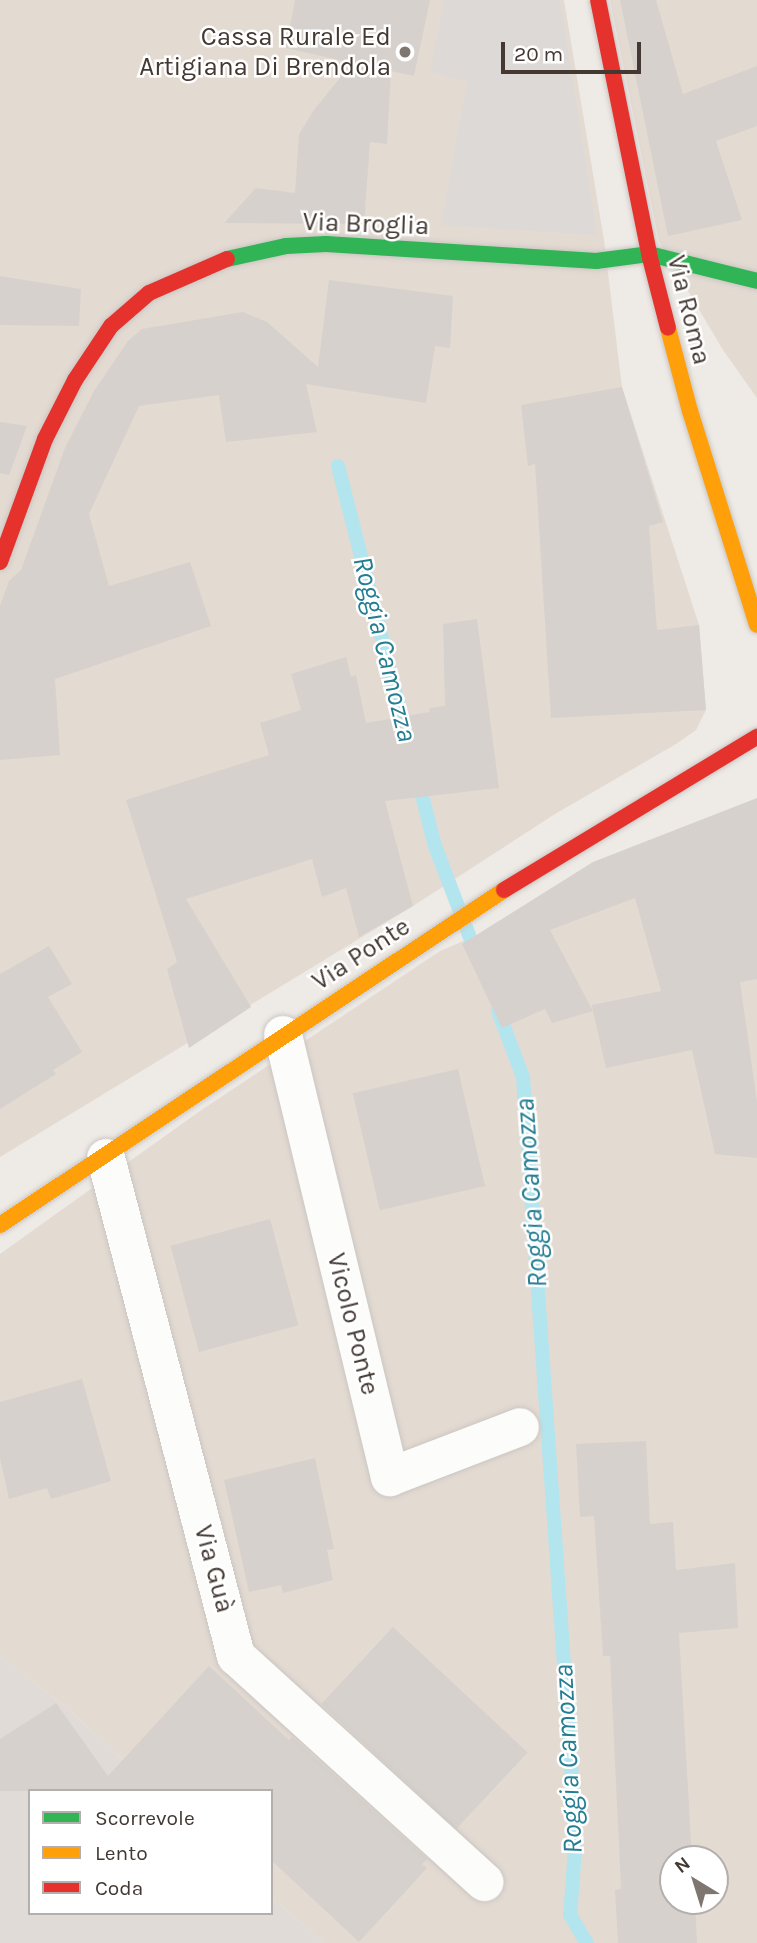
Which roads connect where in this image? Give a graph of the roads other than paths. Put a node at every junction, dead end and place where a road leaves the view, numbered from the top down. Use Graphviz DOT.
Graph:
graph roads {
  1 [pos="598,0"];
  2 [pos="649,254"];
  3 [pos="757,281"];
  4 [pos="0,562"];
  5 [pos="757,625"];
  6 [pos="757,737"];
  7 [pos="283,1035"];
  8 [pos="106,1157"];
  9 [pos="0,1225"];
  10 [pos="520,1427"];
  11 [pos="484,1882"];
  1 -- 2 [label="street, Via Roma"];
  2 -- 3 [label="street"];
  2 -- 4 [label="street, Via Broglia"];
  2 -- 5 [label="street, Via Roma"];
  6 -- 7 [label="street, Via Ponte"];
  7 -- 8 [label="street, Via Ponte"];
  7 -- 10 [label="street, Vicolo Ponte"];
  8 -- 9 [label="street, Via Ponte"];
  8 -- 11 [label="street, Via Guà"];
}
